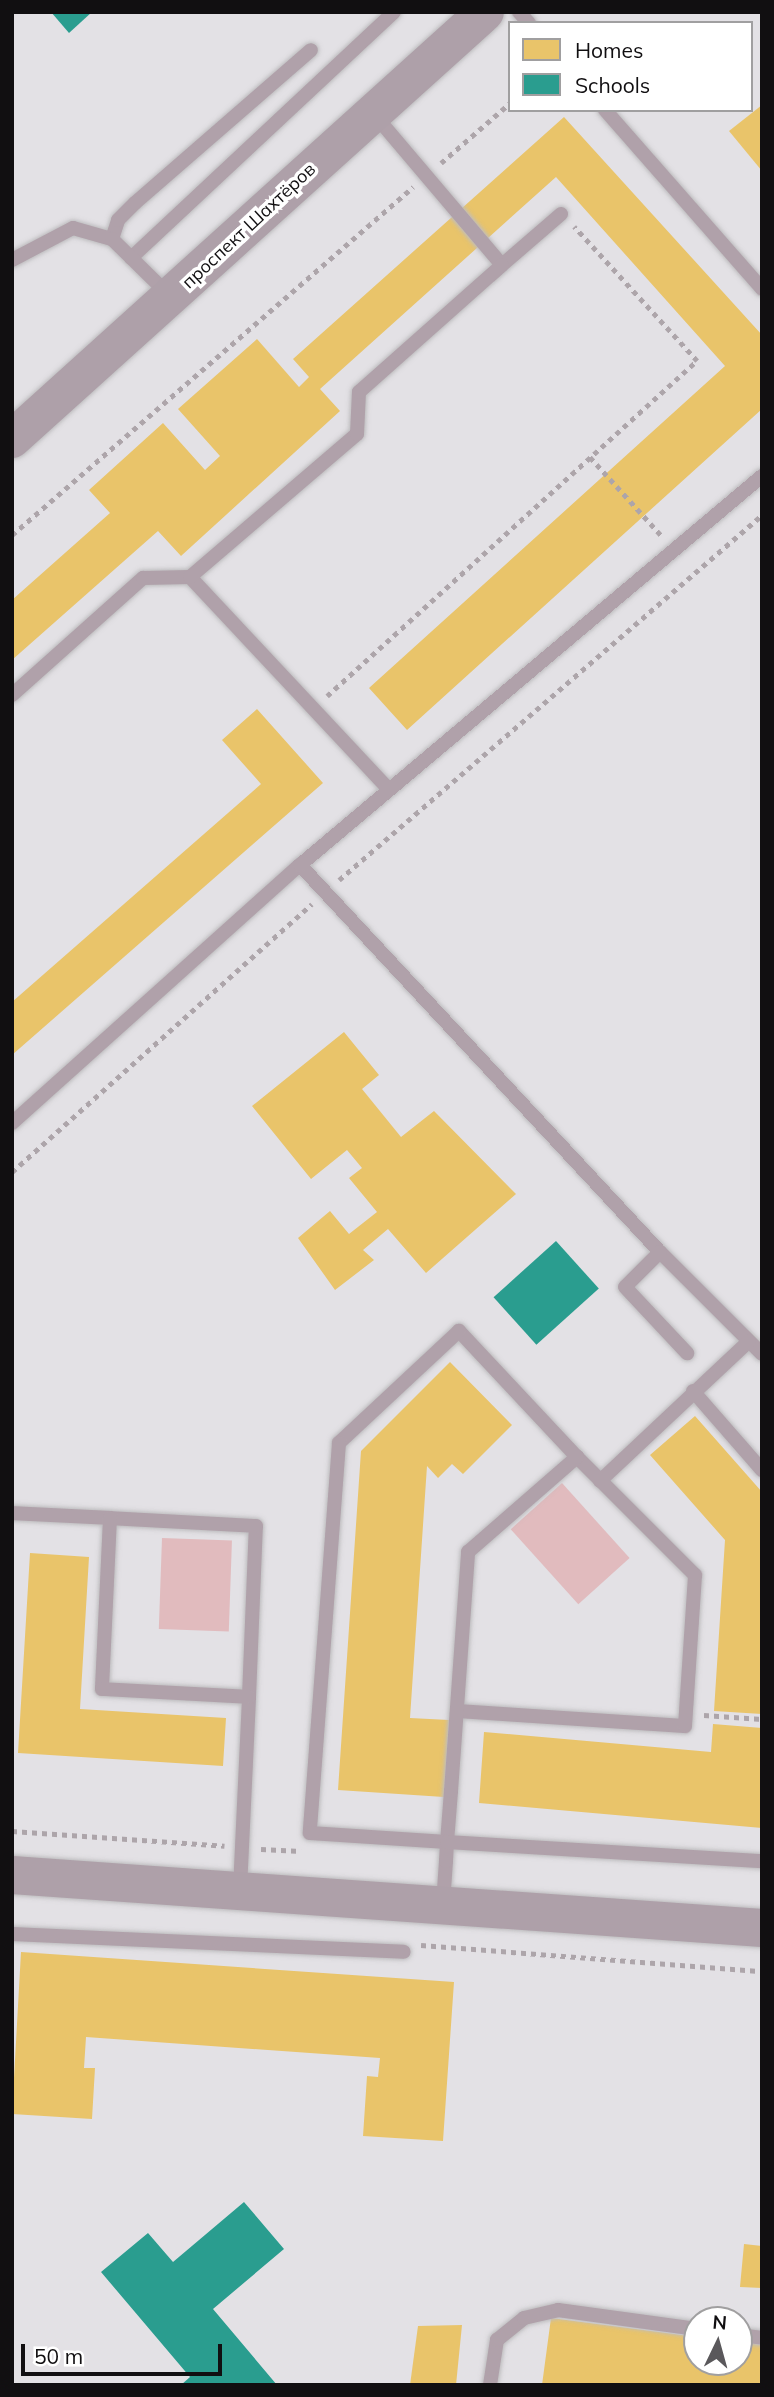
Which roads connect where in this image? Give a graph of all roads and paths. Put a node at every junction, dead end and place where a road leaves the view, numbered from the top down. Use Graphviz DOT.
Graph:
graph roads {
  1 [pos="394,12"];
  2 [pos="485,12"];
  3 [pos="311,50"];
  4 [pos="508,105"];
  5 [pos="372,112"];
  6 [pos="607,112"];
  7 [pos="426,176"];
  8 [pos="561,214"];
  9 [pos="112,239"];
  10 [pos="131,258"];
  11 [pos="12,260"];
  12 [pos="502,265"];
  13 [pos="762,289"];
  14 [pos="171,297"];
  15 [pos="12,439"];
  16 [pos="590,457"];
  17 [pos="762,476"];
  18 [pos="762,515"];
  19 [pos="12,535"];
  20 [pos="674,550"];
  21 [pos="190,577"];
  22 [pos="12,695"];
  23 [pos="313,708"];
  24 [pos="389,790"];
  25 [pos="300,865"];
  26 [pos="326,892"];
  27 [pos="12,1123"];
  28 [pos="12,1172"];
  29 [pos="660,1252"];
  30 [pos="749,1340"];
  31 [pos="687,1353"];
  32 [pos="762,1354"];
  33 [pos="693,1391"];
  34 [pos="577,1457"];
  35 [pos="762,1470"];
  36 [pos="600,1481"];
  37 [pos="12,1513"];
  38 [pos="110,1518"];
  39 [pos="249,1697"];
  40 [pos="457,1711"];
  41 [pos="686,1713"];
  42 [pos="762,1719"];
  43 [pos="447,1842"];
  44 [pos="762,1861"];
  45 [pos="12,1875"];
  46 [pos="240,1889"];
  47 [pos="443,1906"];
  48 [pos="762,1928"];
  49 [pos="12,1934"];
  50 [pos="404,1952"];
  51 [pos="683,2327"];
  52 [pos="490,2385"];
  1 -- 10 [label="lane"];
  2 -- 5 [label="street, проспект Шахтёров"];
  3 -- 9 [label="lane"];
  4 -- 7 [label="path"];
  5 -- 7 [label="lane"];
  5 -- 14 [label="street, проспект Шахтёров"];
  6 -- 13 [label="lane"];
  7 -- 12 [label="lane"];
  7 -- 19 [label="path"];
  8 -- 12 [label="lane"];
  8 -- 16 [label="path"];
  9 -- 10 [label="lane"];
  9 -- 11 [label="lane"];
  10 -- 14 [label="lane"];
  12 -- 21 [label="lane"];
  14 -- 15 [label="street, проспект Шахтёров"];
  16 -- 20 [label="path"];
  16 -- 23 [label="path"];
  17 -- 20 [label="lane"];
  18 -- 26 [label="path"];
  20 -- 24 [label="lane"];
  21 -- 22 [label="lane"];
  21 -- 23 [label="lane"];
  23 -- 24 [label="lane"];
  24 -- 25 [label="lane"];
  25 -- 26 [label="lane"];
  25 -- 27 [label="lane"];
  26 -- 28 [label="path"];
  26 -- 29 [label="lane"];
  29 -- 30 [label="lane"];
  29 -- 31 [label="lane"];
  30 -- 32 [label="lane"];
  30 -- 33 [label="lane"];
  33 -- 35 [label="lane"];
  33 -- 36 [label="lane"];
  34 -- 36 [label="lane"];
  34 -- 40 [label="lane"];
  34 -- 43 [label="lane"];
  36 -- 41 [label="lane"];
  37 -- 38 [label="lane"];
  38 -- 39 [label="lane"];
  38 -- 39 [label="lane"];
  39 -- 46 [label="lane"];
  40 -- 41 [label="lane"];
  40 -- 43 [label="lane"];
  41 -- 42 [label="path"];
  43 -- 44 [label="lane"];
  43 -- 47 [label="lane"];
  45 -- 46 [label="street"];
  46 -- 47 [label="street"];
  47 -- 48 [label="street"];
  49 -- 50 [label="lane"];
  51 -- 52 [label="lane"];
}
